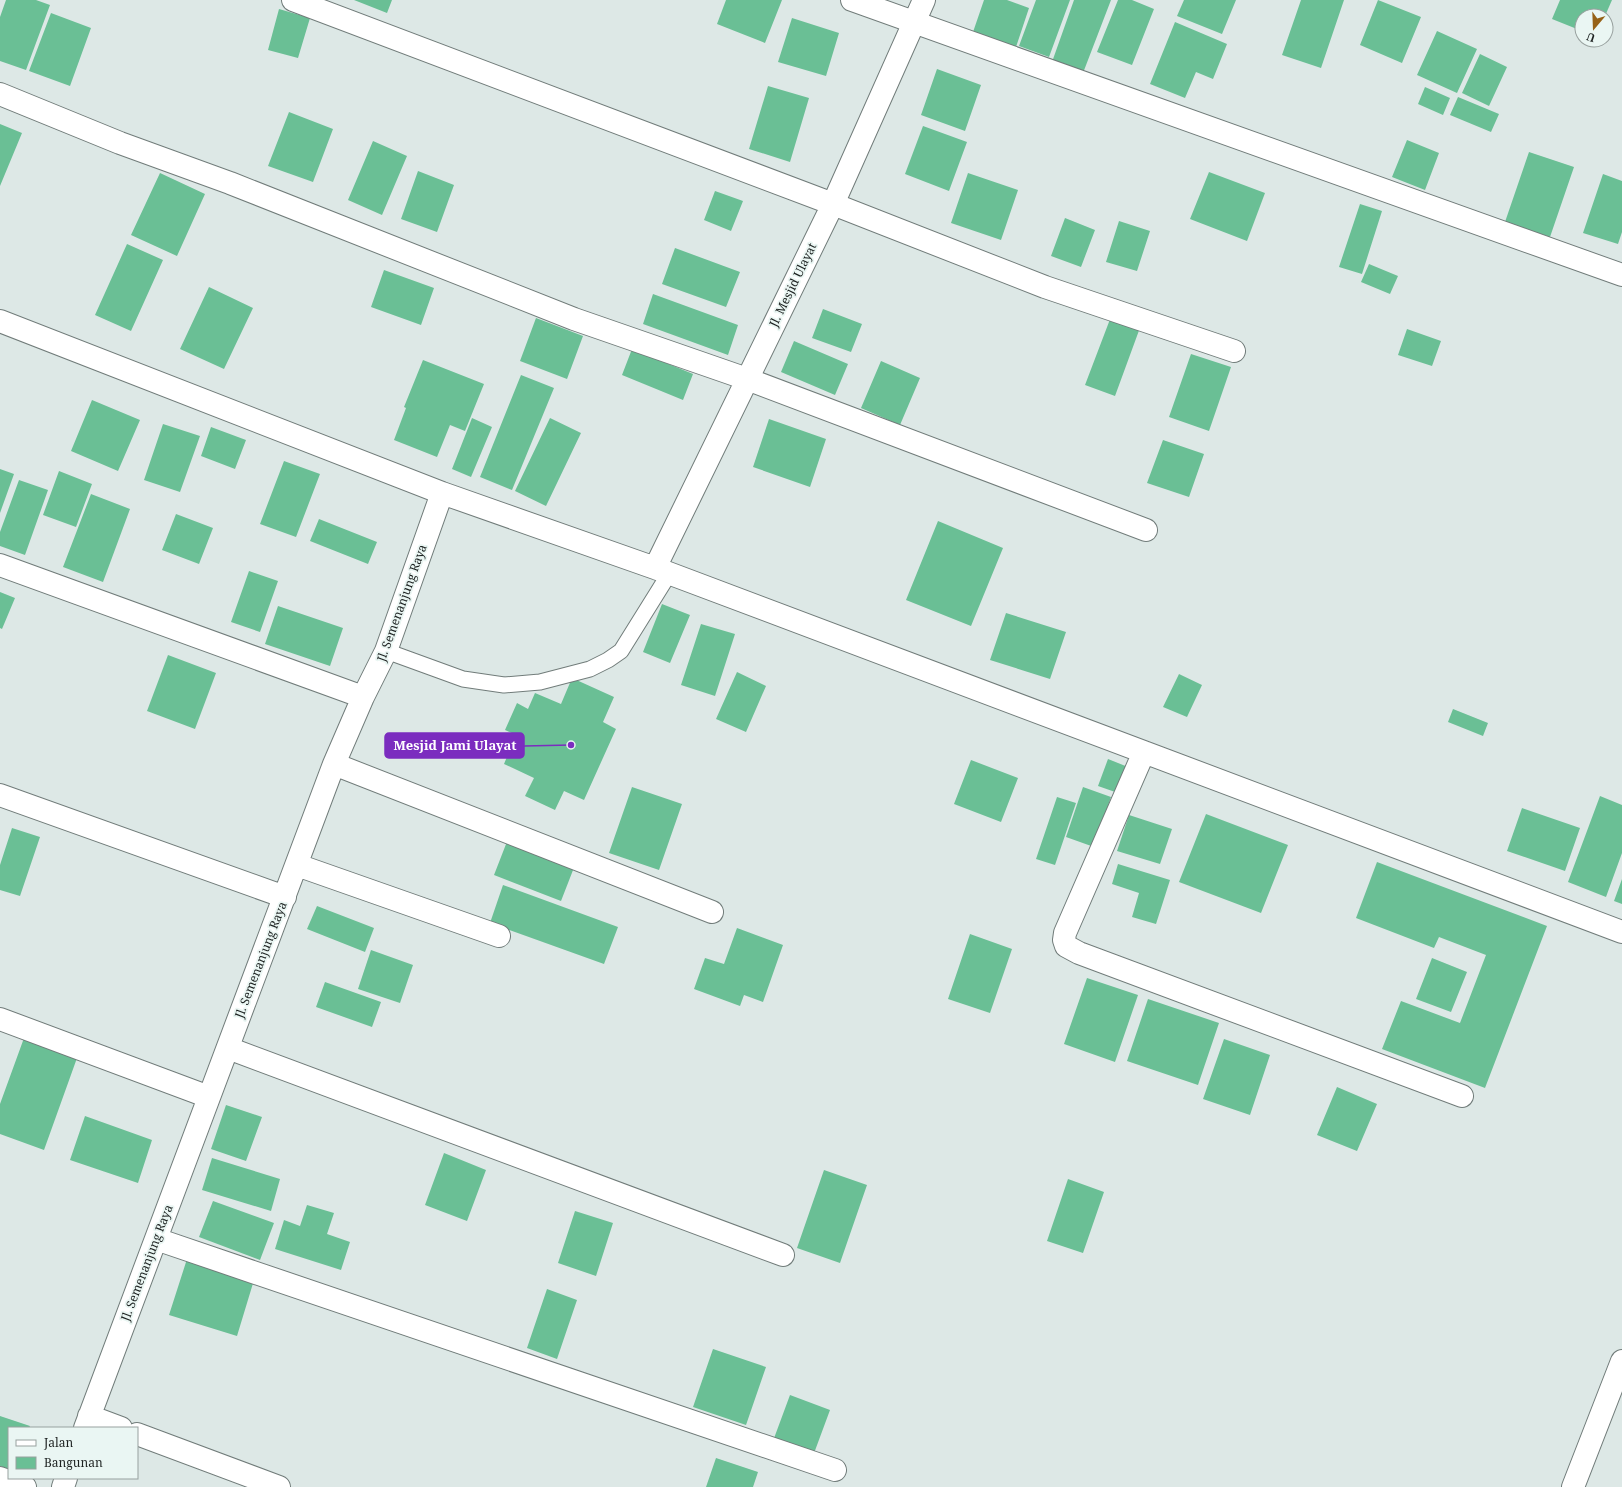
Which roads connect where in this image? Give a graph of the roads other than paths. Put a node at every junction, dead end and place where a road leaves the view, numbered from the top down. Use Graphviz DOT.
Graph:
graph roads {
  1 [pos="293,0"];
  2 [pos="852,0"];
  3 [pos="924,0"];
  4 [pos="914,22"];
  5 [pos="0,94"];
  6 [pos="833,204"];
  7 [pos="1622,275"];
  8 [pos="0,320"];
  9 [pos="1234,351"];
  10 [pos="747,379"];
  11 [pos="442,493"];
  12 [pos="1146,530"];
  13 [pos="0,565"];
  14 [pos="662,571"];
  15 [pos="386,651"];
  16 [pos="364,697"];
  17 [pos="1144,752"];
  18 [pos="334,764"];
  19 [pos="0,795"];
  20 [pos="297,865"];
  21 [pos="285,897"];
  22 [pos="712,912"];
  23 [pos="1622,932"];
  24 [pos="499,936"];
  25 [pos="0,1019"];
  26 [pos="228,1048"];
  27 [pos="1462,1096"];
  28 [pos="210,1097"];
  29 [pos="156,1239"];
  30 [pos="783,1255"];
  31 [pos="1622,1361"];
  32 [pos="87,1422"];
  33 [pos="115,1427"];
  34 [pos="138,1434"];
  35 [pos="835,1470"];
  36 [pos="0,1478"];
  37 [pos="25,1487"];
  38 [pos="279,1487"];
  39 [pos="1573,1487"];
  1 -- 6 [label="street"];
  2 -- 4 [label="street"];
  3 -- 4 [label="street, Jl. Mesjid Ulayat"];
  4 -- 6 [label="street, Jl. Mesjid Ulayat"];
  4 -- 7 [label="street"];
  5 -- 10 [label="street"];
  6 -- 9 [label="street"];
  6 -- 10 [label="street, Jl. Mesjid Ulayat"];
  8 -- 11 [label="street"];
  10 -- 12 [label="street"];
  10 -- 14 [label="street, Jl. Mesjid Ulayat"];
  11 -- 14 [label="street"];
  11 -- 15 [label="street, Jl. Semenanjung Raya"];
  13 -- 16 [label="street"];
  14 -- 15 [label="lane"];
  14 -- 17 [label="street"];
  15 -- 16 [label="street, Jl. Semenanjung Raya"];
  16 -- 18 [label="street, Jl. Semenanjung Raya"];
  17 -- 23 [label="street"];
  17 -- 27 [label="street"];
  18 -- 20 [label="street, Jl. Semenanjung Raya"];
  18 -- 22 [label="street"];
  19 -- 21 [label="street"];
  20 -- 21 [label="street, Jl. Semenanjung Raya"];
  20 -- 24 [label="street"];
  21 -- 26 [label="street, Jl. Semenanjung Raya"];
  25 -- 28 [label="street"];
  26 -- 28 [label="street, Jl. Semenanjung Raya"];
  26 -- 30 [label="street"];
  28 -- 29 [label="street, Jl. Semenanjung Raya"];
  29 -- 32 [label="street, Jl. Semenanjung Raya"];
  29 -- 35 [label="street"];
  31 -- 39 [label="street"];
  32 -- 33 [label="street"];
  34 -- 38 [label="street"];
  36 -- 37 [label="street"];
}
